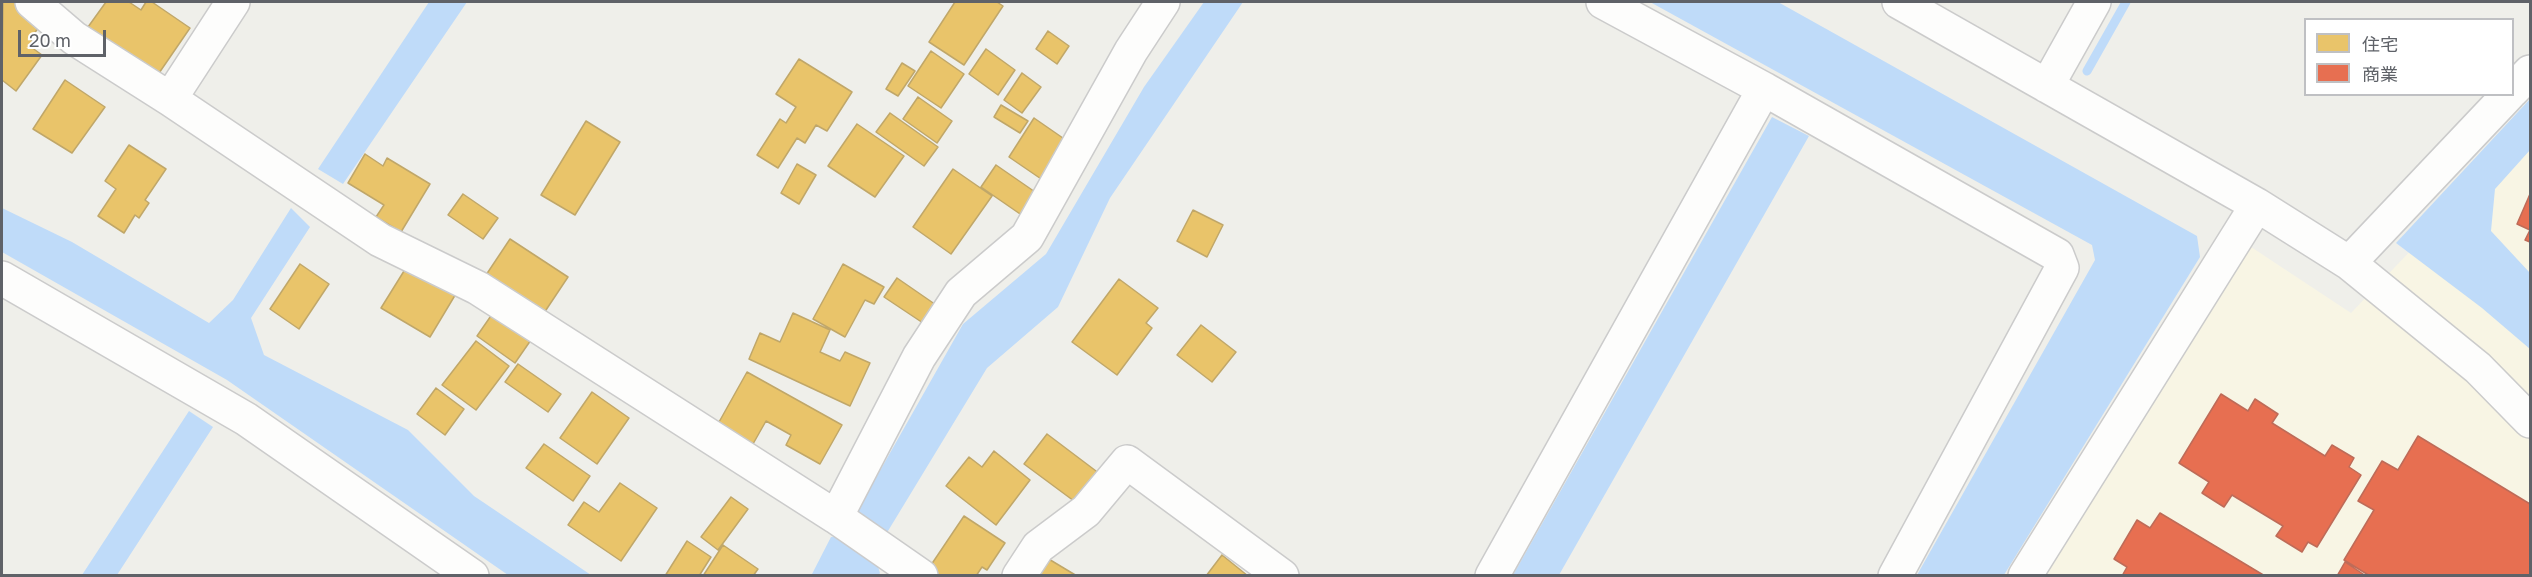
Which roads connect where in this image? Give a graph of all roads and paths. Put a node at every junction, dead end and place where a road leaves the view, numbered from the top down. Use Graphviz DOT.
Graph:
graph roads {
  1 [pos="32,2"];
  2 [pos="233,2"];
  3 [pos="1163,2"];
  4 [pos="1603,2"];
  5 [pos="1899,2"];
  6 [pos="2094,2"];
  7 [pos="2530,72"];
  8 [pos="2047,86"];
  9 [pos="1764,89"];
  10 [pos="2514,89"];
  11 [pos="2507,96"];
  12 [pos="170,99"];
  13 [pos="2256,205"];
  14 [pos="2349,263"];
  15 [pos="2,278"];
  16 [pos="2530,421"];
  17 [pos="840,520"];
  18 [pos="472,576"];
  19 [pos="921,576"];
  20 [pos="1019,576"];
  21 [pos="1282,576"];
  22 [pos="1492,576"];
  23 [pos="1895,576"];
  24 [pos="2025,576"];
  1 -- 12 [label="street"];
  2 -- 12 [label="street"];
  3 -- 17 [label="street"];
  4 -- 9 [label="street"];
  5 -- 8 [label="street"];
  6 -- 8 [label="street"];
  7 -- 10 [label="street"];
  8 -- 13 [label="street"];
  9 -- 22 [label="street"];
  9 -- 23 [label="street"];
  11 -- 14 [label="street"];
  12 -- 17 [label="street"];
  13 -- 14 [label="street"];
  13 -- 24 [label="street"];
  14 -- 16 [label="street"];
  15 -- 18 [label="street"];
  17 -- 19 [label="street"];
  20 -- 21 [label="street"];
}
